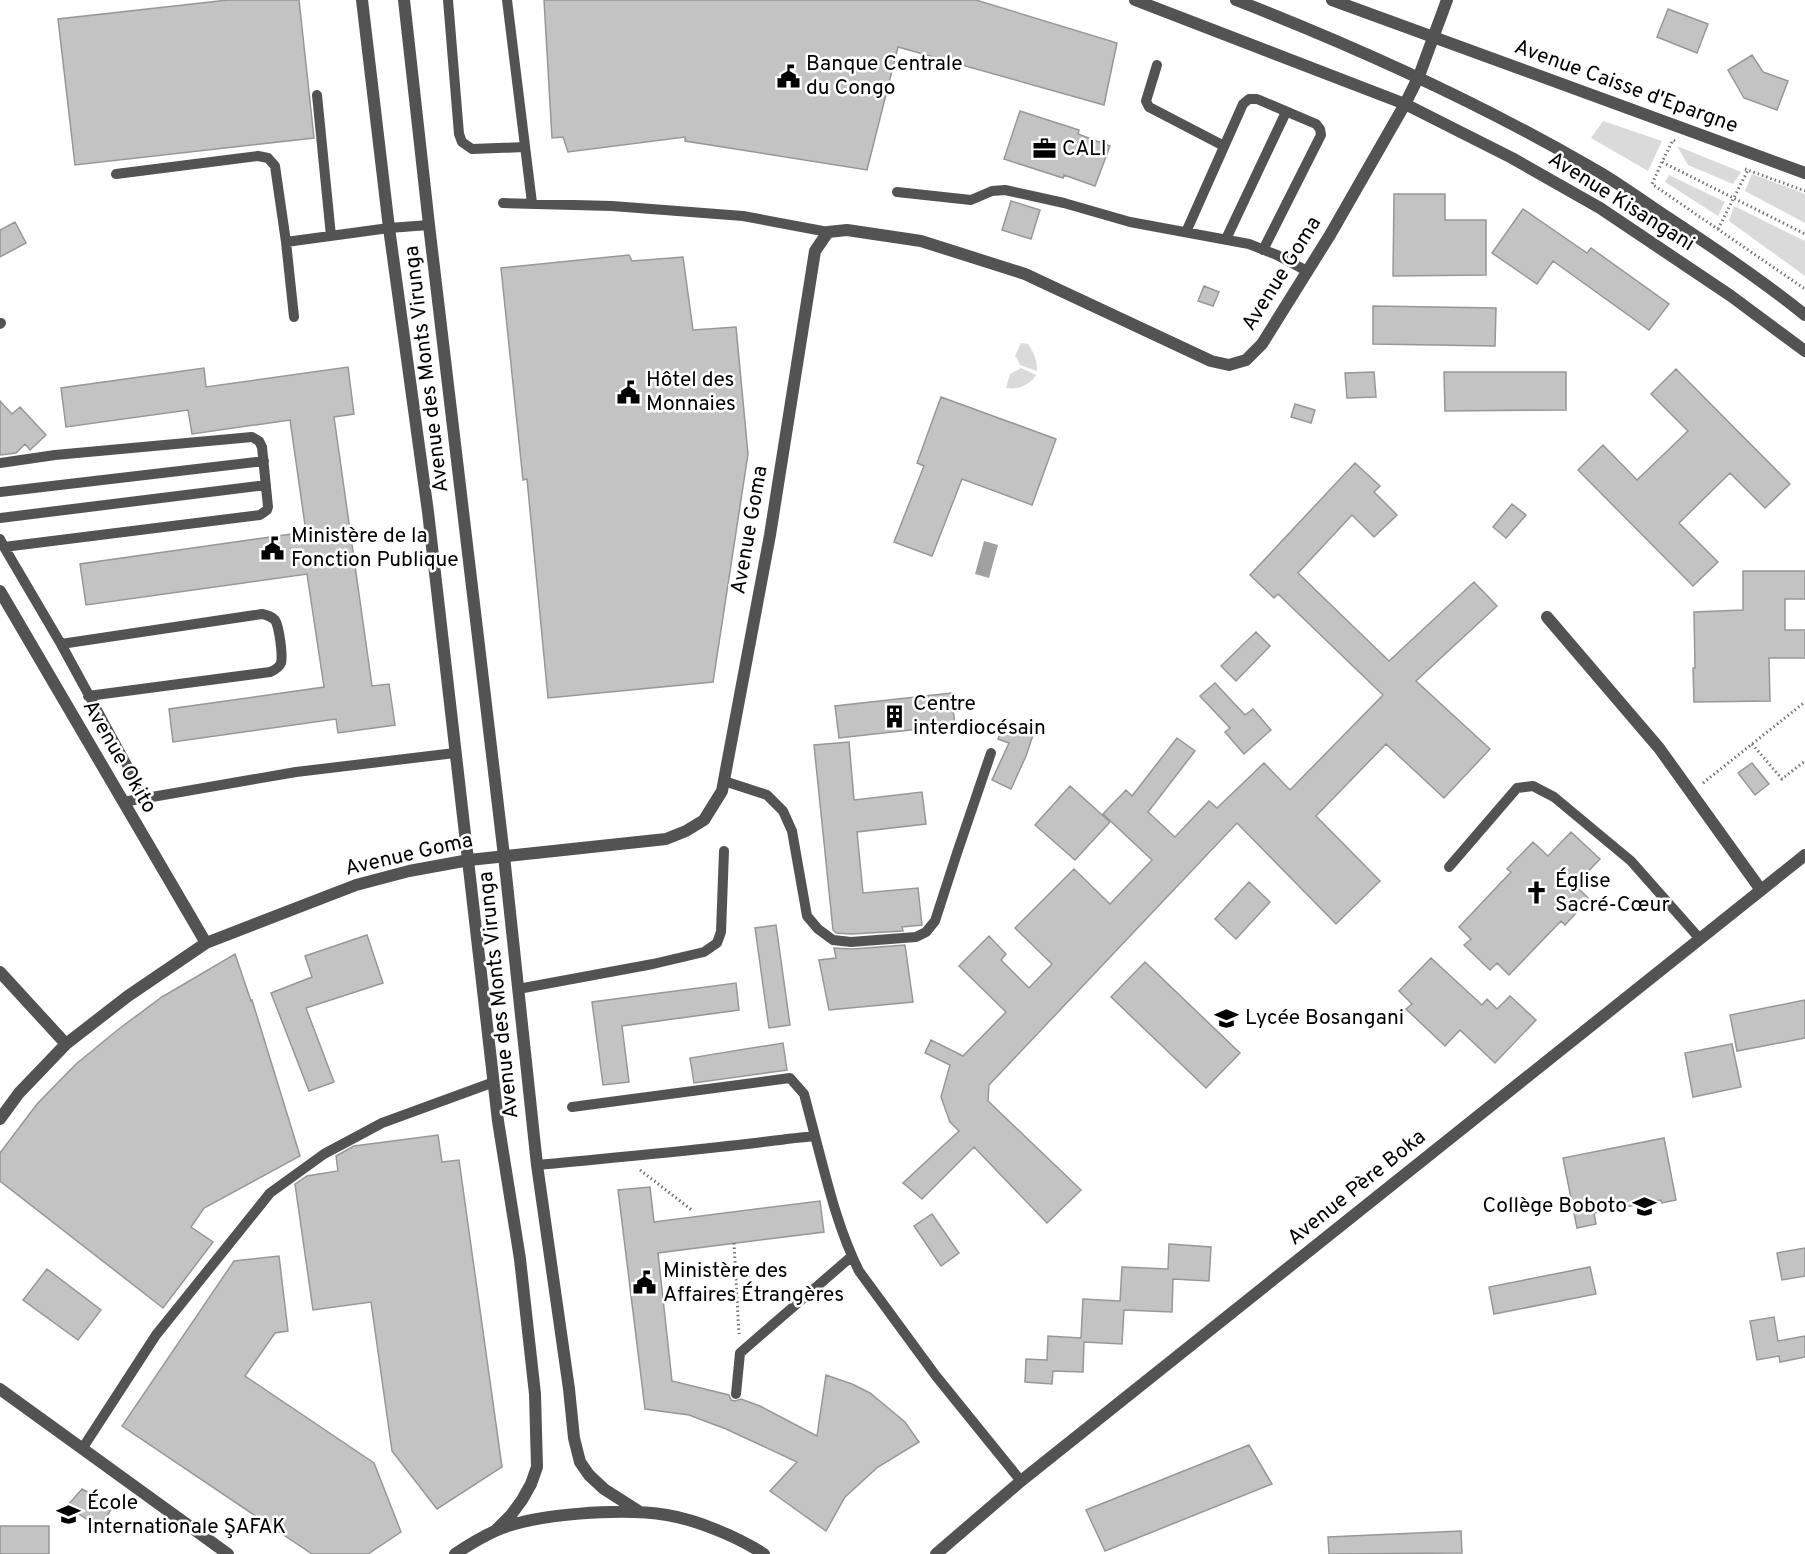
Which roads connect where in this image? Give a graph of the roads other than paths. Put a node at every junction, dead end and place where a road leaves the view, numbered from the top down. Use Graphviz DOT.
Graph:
graph roads {
  1 [pos="362,0"];
  2 [pos="404,0"];
  3 [pos="448,0"];
  4 [pos="507,0"];
  5 [pos="1135,0"];
  6 [pos="1236,0"];
  7 [pos="1332,0"];
  8 [pos="1447,0"];
  9 [pos="1433,37"];
  10 [pos="1156,65"];
  11 [pos="1419,76"];
  12 [pos="317,94"];
  13 [pos="1405,104"];
  14 [pos="1286,112"];
  15 [pos="1224,146"];
  16 [pos="525,147"];
  17 [pos="1805,173"];
  18 [pos="116,174"];
  19 [pos="897,192"];
  20 [pos="504,203"];
  21 [pos="532,203"];
  22 [pos="429,225"];
  23 [pos="389,228"];
  24 [pos="828,232"];
  25 [pos="1186,232"];
  26 [pos="330,236"];
  27 [pos="1226,239"];
  28 [pos="286,242"];
  29 [pos="1263,250"];
  30 [pos="1307,271"];
  31 [pos="1805,315"];
  32 [pos="294,317"];
  33 [pos="1805,351"];
  34 [pos="264,460"];
  35 [pos="0,463"];
  36 [pos="266,485"];
  37 [pos="0,492"];
  38 [pos="0,518"];
  39 [pos="2,543"];
  40 [pos="0,591"];
  41 [pos="1547,617"];
  42 [pos="61,644"];
  43 [pos="88,696"];
  44 [pos="455,753"];
  45 [pos="992,753"];
  46 [pos="724,781"];
  47 [pos="145,798"];
  48 [pos="123,802"];
  49 [pos="724,851"];
  50 [pos="1805,855"];
  51 [pos="504,856"];
  52 [pos="469,860"];
  53 [pos="1449,867"];
  54 [pos="1761,890"];
  55 [pos="1700,939"];
  56 [pos="206,943"];
  57 [pos="0,972"];
  58 [pos="518,989"];
  59 [pos="66,1044"];
  60 [pos="494,1082"];
  61 [pos="572,1107"];
  62 [pos="0,1119"];
  63 [pos="815,1136"];
  64 [pos="537,1164"];
  65 [pos="852,1256"];
  66 [pos="0,1389"];
  67 [pos="735,1394"];
  68 [pos="82,1449"];
  69 [pos="1021,1481"];
  70 [pos="640,1512"];
  71 [pos="496,1530"];
  72 [pos="228,1554"];
  73 [pos="455,1554"];
  74 [pos="764,1554"];
  75 [pos="936,1554"];
  1 -- 23 [label="street, Avenue des Monts Virunga"];
  2 -- 22 [label="street, Avenue des Monts Virunga"];
  3 -- 16 [label="lane"];
  4 -- 16 [label="lane"];
  5 -- 13 [label="street, Avenue Kisangani"];
  6 -- 11 [label="street"];
  7 -- 9 [label="street, Avenue Caisse d'Epargne"];
  8 -- 9 [label="street, Avenue Goma"];
  9 -- 11 [label="street, Avenue Goma"];
  9 -- 17 [label="street, Avenue Caisse d'Epargne"];
  10 -- 15 [label="lane"];
  11 -- 13 [label="street, Avenue Goma"];
  11 -- 31 [label="street"];
  12 -- 26 [label="lane"];
  13 -- 30 [label="street, Avenue Goma"];
  13 -- 33 [label="street, Avenue Kisangani"];
  14 -- 15 [label="lane"];
  14 -- 27 [label="lane"];
  14 -- 29 [label="lane"];
  15 -- 25 [label="lane"];
  16 -- 21 [label="lane"];
  18 -- 28 [label="lane"];
  19 -- 25 [label="lane"];
  20 -- 21 [label="lane"];
  21 -- 24 [label="lane"];
  22 -- 23 [label="lane"];
  22 -- 51 [label="street, Avenue des Monts Virunga"];
  23 -- 26 [label="lane"];
  23 -- 44 [label="street, Avenue des Monts Virunga"];
  24 -- 30 [label="street, Avenue Goma"];
  24 -- 46 [label="street, Avenue Goma"];
  25 -- 27 [label="lane"];
  26 -- 28 [label="lane"];
  27 -- 29 [label="lane"];
  28 -- 32 [label="lane"];
  29 -- 30 [label="lane"];
  34 -- 35 [label="lane"];
  34 -- 36 [label="lane"];
  34 -- 37 [label="lane"];
  36 -- 38 [label="lane"];
  36 -- 39 [label="lane"];
  39 -- 42 [label="lane"];
  40 -- 48 [label="street, Avenue Okito"];
  41 -- 54 [label="street"];
  42 -- 43 [label="lane"];
  42 -- 43 [label="lane"];
  43 -- 47 [label="lane"];
  44 -- 47 [label="lane"];
  44 -- 52 [label="street, Avenue des Monts Virunga"];
  45 -- 46 [label="lane"];
  46 -- 51 [label="street, Avenue Goma"];
  47 -- 48 [label="lane"];
  48 -- 56 [label="street, Avenue Okito"];
  49 -- 58 [label="lane"];
  50 -- 54 [label="street, Avenue Père Boka"];
  51 -- 52 [label="street, Avenue Goma"];
  51 -- 58 [label="street, Avenue des Monts Virunga"];
  52 -- 56 [label="street, Avenue Goma"];
  52 -- 60 [label="street, Avenue des Monts Virunga"];
  53 -- 55 [label="lane"];
  54 -- 55 [label="street, Avenue Père Boka"];
  55 -- 69 [label="street, Avenue Père Boka"];
  56 -- 59 [label="street, Avenue Goma"];
  57 -- 59 [label="street"];
  58 -- 64 [label="street, Avenue des Monts Virunga"];
  59 -- 62 [label="street, Avenue Goma"];
  60 -- 68 [label="lane"];
  60 -- 71 [label="street, Avenue des Monts Virunga"];
  61 -- 63 [label="lane"];
  63 -- 64 [label="lane"];
  63 -- 65 [label="lane"];
  64 -- 70 [label="street, Avenue des Monts Virunga"];
  65 -- 67 [label="lane"];
  65 -- 69 [label="lane"];
  66 -- 68 [label="street"];
  68 -- 72 [label="street"];
  69 -- 75 [label="street, Avenue Père Boka"];
  70 -- 71 [label="street"];
  70 -- 74 [label="street"];
  71 -- 73 [label="street"];
}
